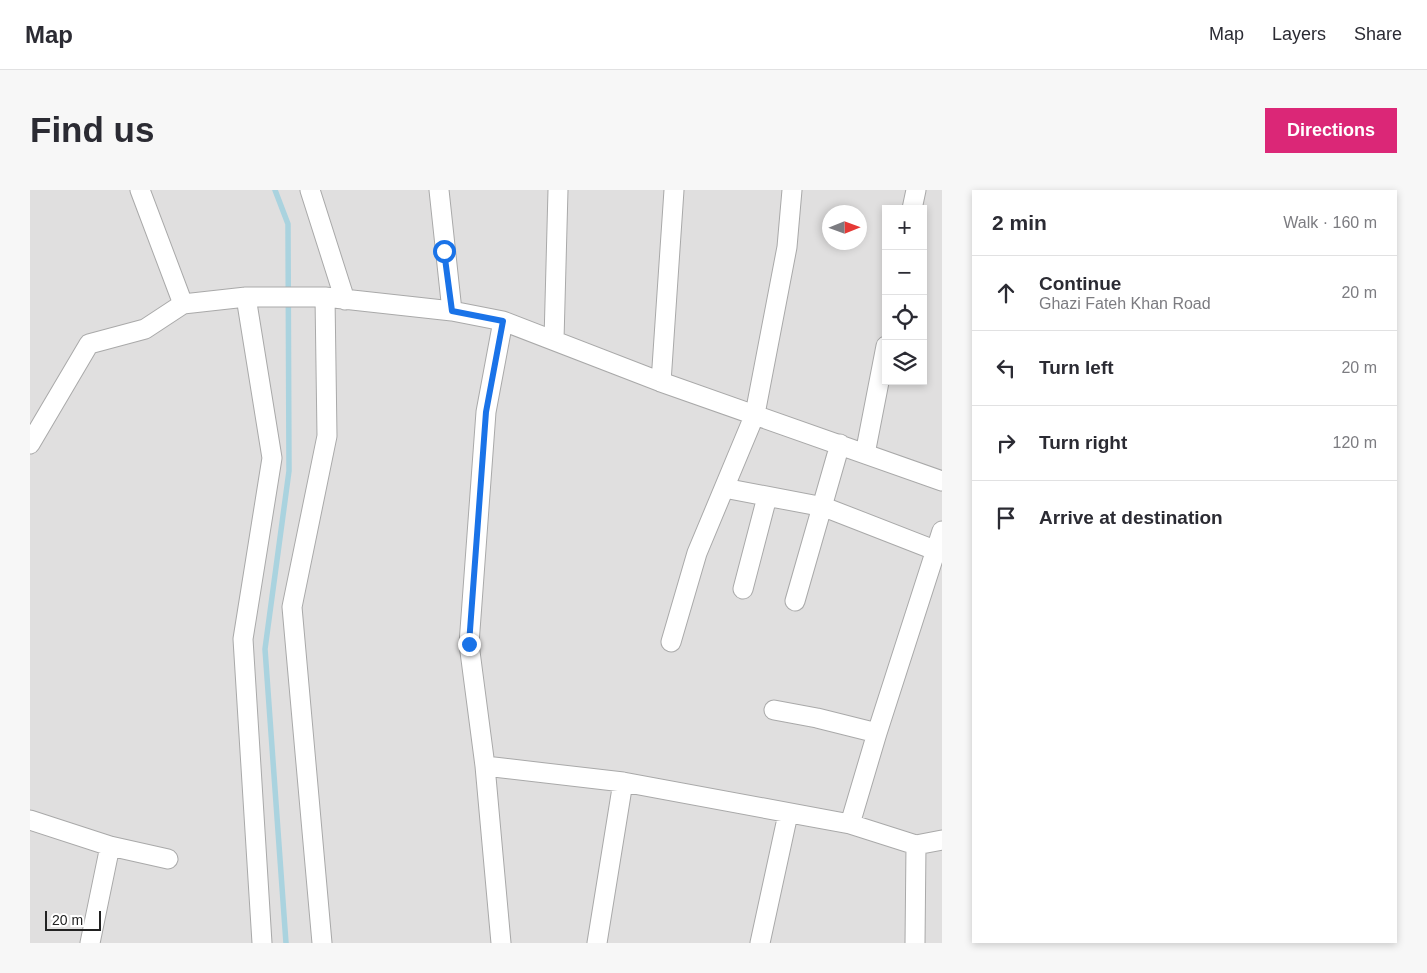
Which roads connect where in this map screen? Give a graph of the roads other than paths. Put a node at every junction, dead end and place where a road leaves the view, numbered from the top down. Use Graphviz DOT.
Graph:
graph roads {
  1 [pos="140,190"];
  2 [pos="310,190"];
  3 [pos="439,190"];
  4 [pos="558,190"];
  5 [pos="674,190"];
  6 [pos="792,190"];
  7 [pos="916,190"];
  8 [pos="913,205"];
  9 [pos="254,297"];
  10 [pos="325,297"];
  11 [pos="345,300"];
  12 [pos="183,304"];
  13 [pos="452,311"];
  14 [pos="503,321"];
  15 [pos="554,340"];
  16 [pos="882,367"];
  17 [pos="661,382"];
  18 [pos="755,414"];
  19 [pos="30,444"];
  20 [pos="840,444"];
  21 [pos="865,454"];
  22 [pos="942,481"];
  23 [pos="724,488"];
  24 [pos="767,497"];
  25 [pos="824,507"];
  26 [pos="942,530"];
  27 [pos="938,551"];
  28 [pos="743,589"];
  29 [pos="796,601"];
  30 [pos="671,642"];
  31 [pos="774,710"];
  32 [pos="876,733"];
  33 [pos="485,766"];
  34 [pos="623,782"];
  35 [pos="788,814"];
  36 [pos="30,820"];
  37 [pos="850,824"];
  38 [pos="942,840"];
  39 [pos="916,845"];
  40 [pos="110,846"];
  41 [pos="168,859"];
  42 [pos="90,943"];
  43 [pos="262,943"];
  44 [pos="322,943"];
  45 [pos="501,943"];
  46 [pos="597,943"];
  47 [pos="760,943"];
  48 [pos="915,943"];
  1 -- 12 [label="street"];
  2 -- 11 [label="street"];
  3 -- 13 [label="street"];
  4 -- 15 [label="street"];
  5 -- 17 [label="street"];
  6 -- 18 [label="street"];
  7 -- 8 [label="street"];
  9 -- 10 [label="street"];
  9 -- 12 [label="street"];
  9 -- 43 [label="street"];
  10 -- 11 [label="street"];
  10 -- 44 [label="street"];
  11 -- 13 [label="street"];
  12 -- 19 [label="street"];
  13 -- 14 [label="street"];
  14 -- 15 [label="street"];
  14 -- 33 [label="street"];
  15 -- 17 [label="street"];
  16 -- 21 [label="street"];
  17 -- 18 [label="street"];
  18 -- 20 [label="street"];
  18 -- 23 [label="street"];
  20 -- 21 [label="street"];
  20 -- 25 [label="street"];
  21 -- 22 [label="street"];
  23 -- 24 [label="street"];
  23 -- 30 [label="street"];
  24 -- 25 [label="street"];
  24 -- 28 [label="street"];
  25 -- 27 [label="street"];
  25 -- 29 [label="street"];
  26 -- 27 [label="street"];
  27 -- 32 [label="street"];
  31 -- 32 [label="street"];
  32 -- 37 [label="street"];
  33 -- 34 [label="street"];
  33 -- 45 [label="street"];
  34 -- 35 [label="street"];
  34 -- 46 [label="street"];
  35 -- 37 [label="street"];
  35 -- 47 [label="street"];
  36 -- 40 [label="street"];
  37 -- 39 [label="street"];
  38 -- 39 [label="street"];
  39 -- 48 [label="street"];
  40 -- 41 [label="street"];
  40 -- 42 [label="street"];
}
